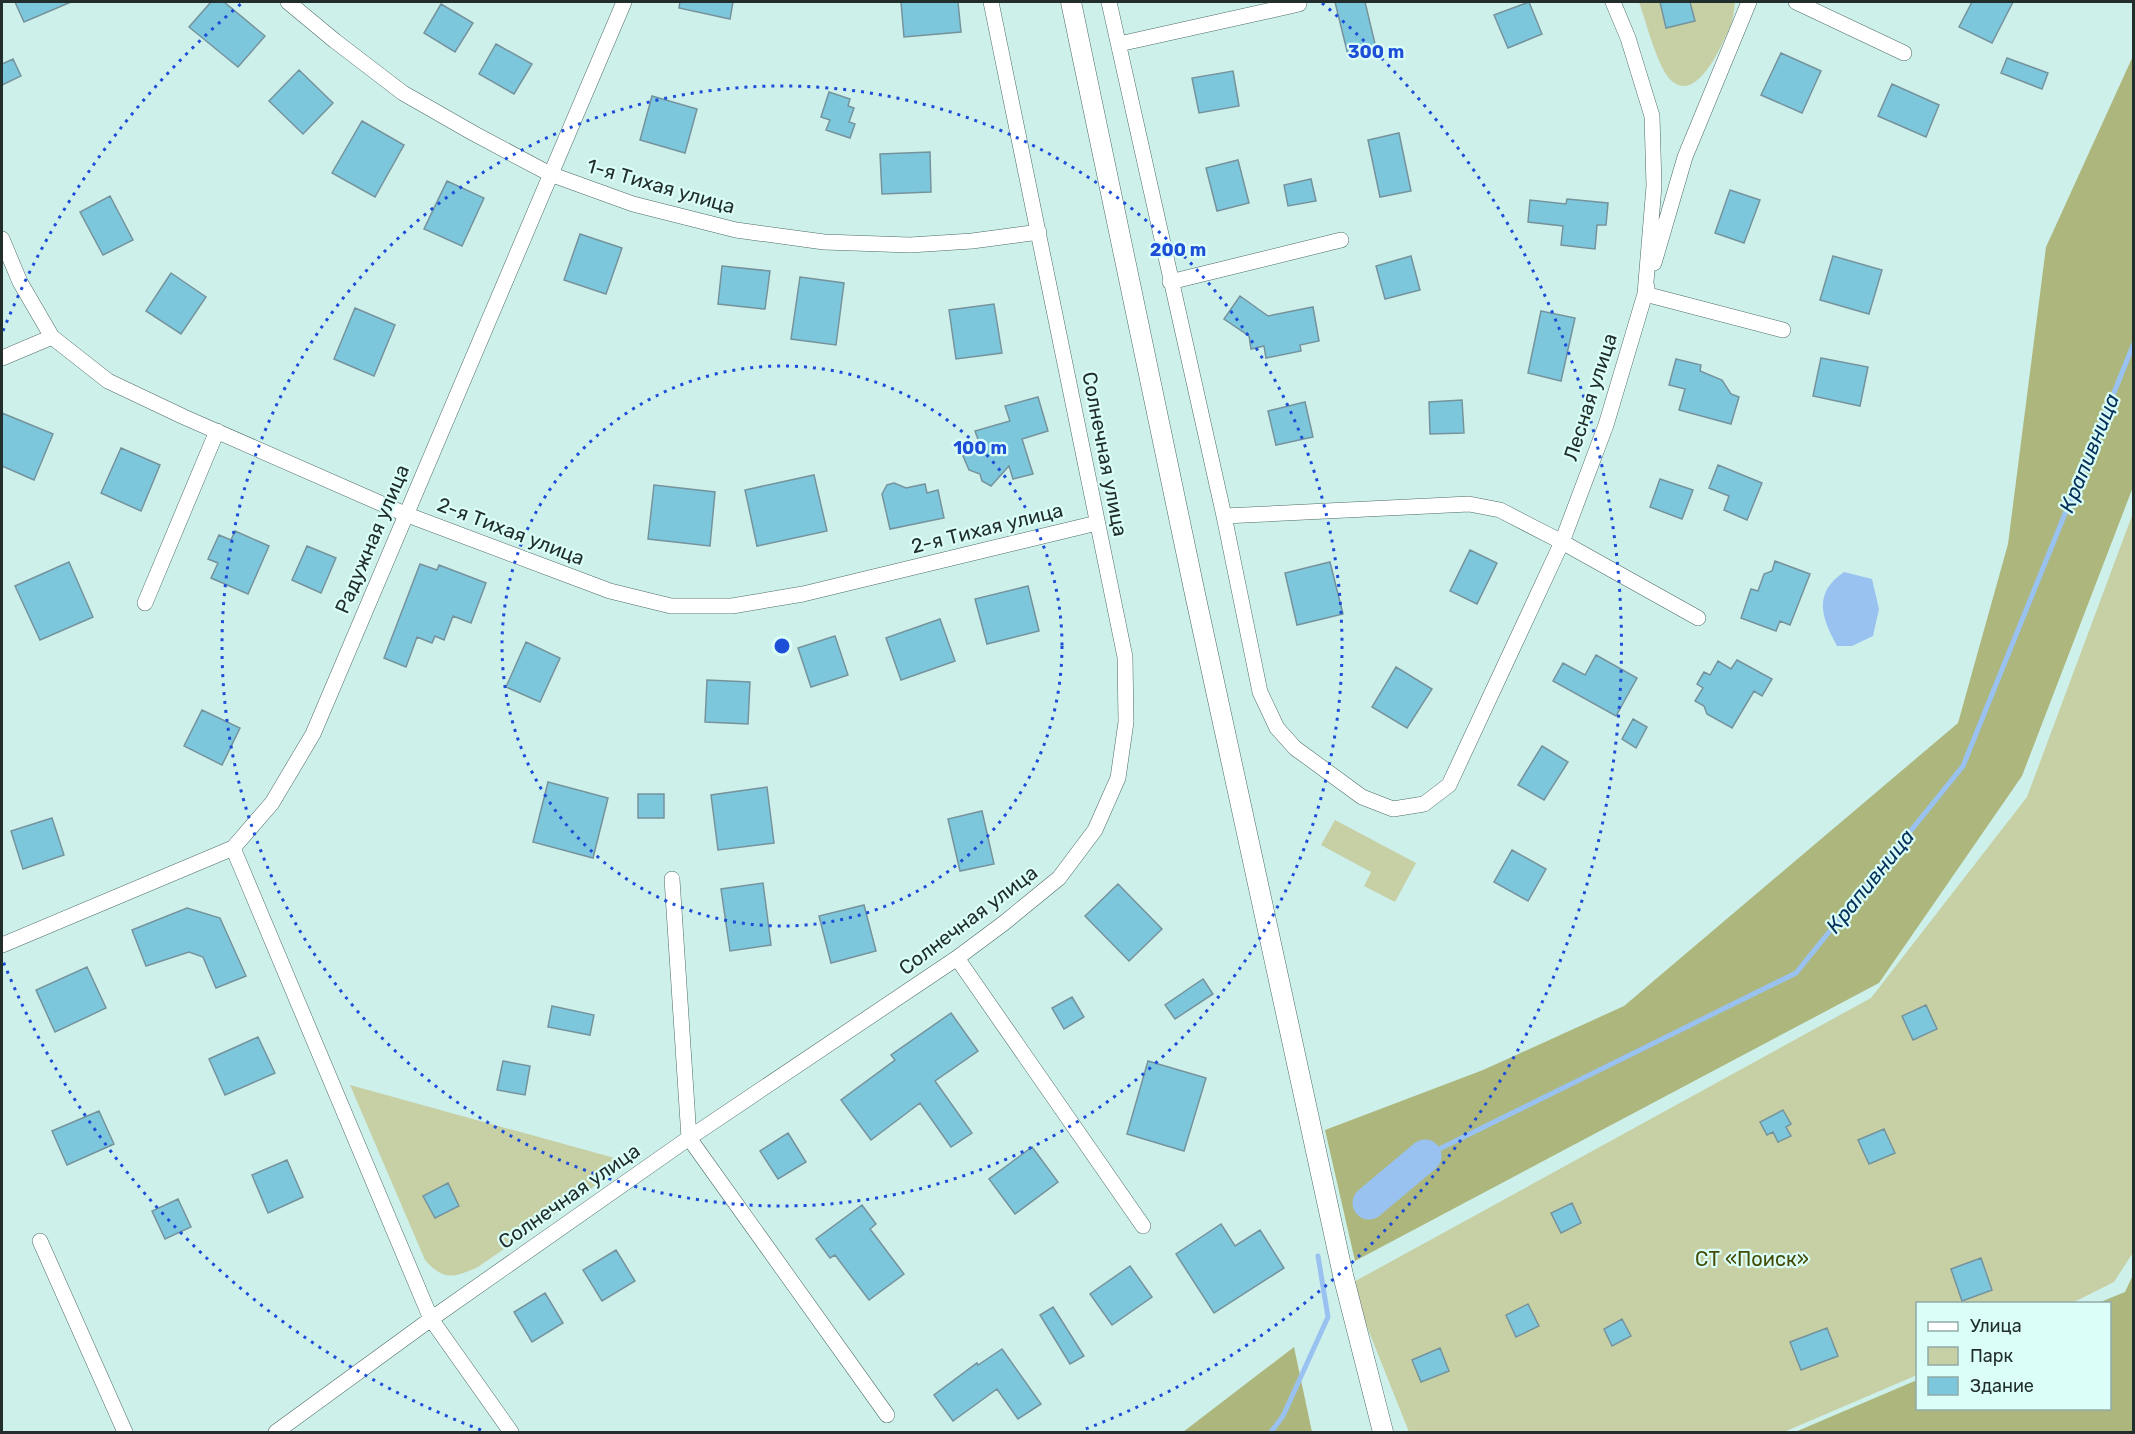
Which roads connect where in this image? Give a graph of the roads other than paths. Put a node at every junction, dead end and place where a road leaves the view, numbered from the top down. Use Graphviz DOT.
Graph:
graph roads {
  1 [pos="288,2"];
  2 [pos="624,2"];
  3 [pos="991,2"];
  4 [pos="1071,2"];
  5 [pos="1109,2"];
  6 [pos="1613,2"];
  7 [pos="1749,2"];
  8 [pos="1796,2"];
  9 [pos="1299,4"];
  10 [pos="1119,44"];
  11 [pos="1904,53"];
  12 [pos="550,174"];
  13 [pos="1039,232"];
  14 [pos="2,239"];
  15 [pos="1341,240"];
  16 [pos="1170,282"];
  17 [pos="1645,294"];
  18 [pos="1783,330"];
  19 [pos="52,337"];
  20 [pos="2,358"];
  21 [pos="217,431"];
  22 [pos="405,514"];
  23 [pos="1224,516"];
  24 [pos="1097,523"];
  25 [pos="1563,542"];
  26 [pos="146,603"];
  27 [pos="1698,618"];
  28 [pos="233,848"];
  29 [pos="672,879"];
  30 [pos="2,945"];
  31 [pos="957,958"];
  32 [pos="690,1138"];
  33 [pos="1143,1226"];
  34 [pos="39,1241"];
  35 [pos="431,1319"];
  36 [pos="887,1415"];
  37 [pos="125,1432"];
  38 [pos="276,1432"];
  39 [pos="511,1432"];
  40 [pos="1383,1432"];
  1 -- 12 [label="street, 1-я Тихая улица"];
  2 -- 12 [label="street, Радужная улица"];
  3 -- 13 [label="street, Солнечная улица"];
  4 -- 40 [label="street"];
  5 -- 10 [label="street"];
  6 -- 17 [label="street, Лесная улица"];
  7 -- 17 [label="street"];
  8 -- 11 [label="street"];
  9 -- 10 [label="street"];
  10 -- 16 [label="street"];
  12 -- 13 [label="street, 1-я Тихая улица"];
  12 -- 22 [label="street, Радужная улица"];
  13 -- 24 [label="street, Солнечная улица"];
  14 -- 19 [label="street, 2-я Тихая улица"];
  15 -- 16 [label="street"];
  16 -- 23 [label="street"];
  17 -- 18 [label="street"];
  17 -- 25 [label="street, Лесная улица"];
  19 -- 20 [label="street"];
  19 -- 21 [label="street, 2-я Тихая улица"];
  21 -- 22 [label="street, 2-я Тихая улица"];
  21 -- 26 [label="street"];
  22 -- 24 [label="street, 2-я Тихая улица"];
  22 -- 28 [label="street, Радужная улица"];
  23 -- 25 [label="street"];
  23 -- 25 [label="street, Лесная улица"];
  24 -- 31 [label="street, Солнечная улица"];
  25 -- 27 [label="street"];
  28 -- 30 [label="street, Радужная улица"];
  28 -- 35 [label="street"];
  29 -- 32 [label="street"];
  31 -- 32 [label="street, Солнечная улица"];
  31 -- 33 [label="street"];
  32 -- 35 [label="street, Солнечная улица"];
  32 -- 36 [label="street"];
  34 -- 37 [label="street"];
  35 -- 38 [label="street, Солнечная улица"];
  35 -- 39 [label="street"];
}
